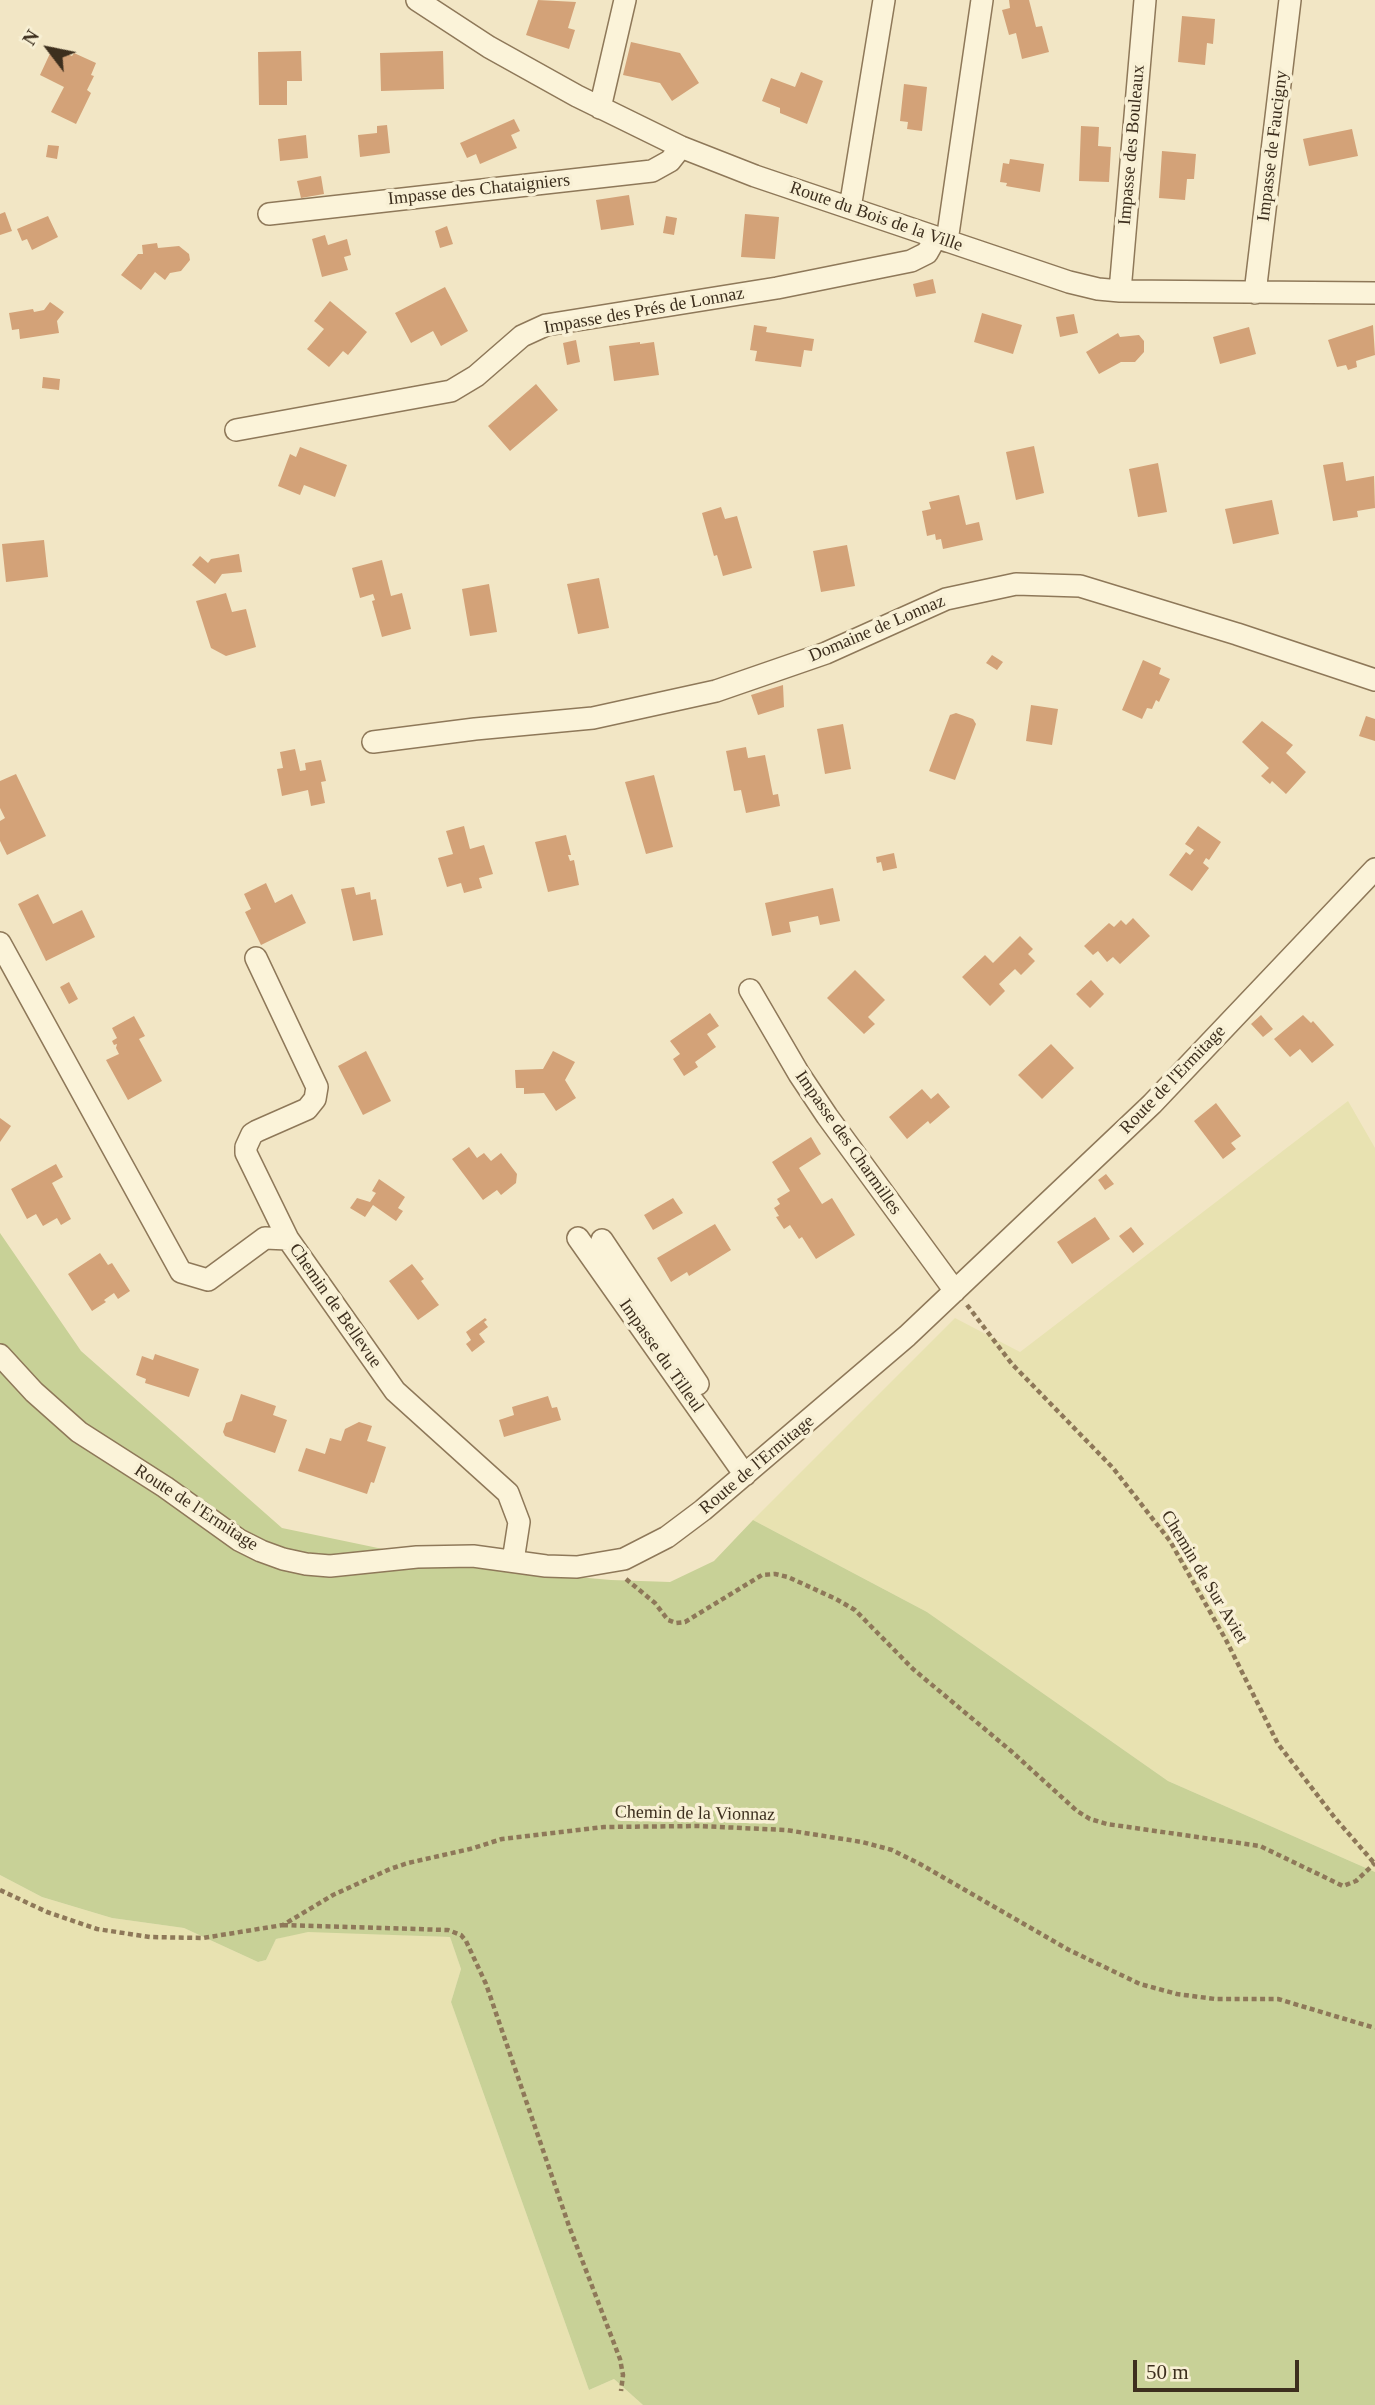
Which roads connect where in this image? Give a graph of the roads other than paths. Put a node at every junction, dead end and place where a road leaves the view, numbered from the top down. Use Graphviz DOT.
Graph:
graph roads {
  1 [pos="417,0"];
  2 [pos="625,0"];
  3 [pos="884,0"];
  4 [pos="982,0"];
  5 [pos="1145,0"];
  6 [pos="1290,0"];
  7 [pos="600,108"];
  8 [pos="681,147"];
  9 [pos="850,208"];
  10 [pos="269,214"];
  11 [pos="941,239"];
  12 [pos="1120,291"];
  13 [pos="1255,293"];
  14 [pos="1375,293"];
  15 [pos="236,430"];
  16 [pos="1375,680"];
  17 [pos="373,742"];
  18 [pos="1375,869"];
  19 [pos="0,943"];
  20 [pos="256,958"];
  21 [pos="750,990"];
  22 [pos="578,1238"];
  23 [pos="288,1239"];
  24 [pos="602,1240"];
  25 [pos="955,1291"];
  26 [pos="0,1355"];
  27 [pos="750,1471"];
  28 [pos="513,1561"];
  1 -- 7 [label="street, Route du Bois de la Ville"];
  2 -- 7 [label="street"];
  3 -- 9 [label="street"];
  4 -- 11 [label="street"];
  5 -- 12 [label="street, Impasse des Bouleaux"];
  6 -- 13 [label="street, Impasse de Faucigny"];
  7 -- 8 [label="street, Route du Bois de la Ville"];
  8 -- 9 [label="street, Route du Bois de la Ville"];
  8 -- 10 [label="street, Impasse des Chataigniers"];
  9 -- 11 [label="street, Route du Bois de la Ville"];
  11 -- 12 [label="street, Route du Bois de la Ville"];
  11 -- 15 [label="street, Impasse des Prés de Lonnaz"];
  12 -- 13 [label="street, Route du Bois de la Ville"];
  13 -- 14 [label="street, Route du Bois de la Ville"];
  16 -- 17 [label="street, Domaine de Lonnaz"];
  18 -- 25 [label="street, Route de l'Ermitage"];
  19 -- 23 [label="street, Chemin de Bellevue"];
  20 -- 23 [label="street"];
  21 -- 25 [label="street, Impasse des Charmilles"];
  22 -- 27 [label="street, Impasse du Tilleul"];
  23 -- 28 [label="street, Chemin de Bellevue"];
  24 -- 27 [label="street"];
  25 -- 27 [label="street, Route de l'Ermitage"];
  26 -- 28 [label="street, Route de l'Ermitage"];
  27 -- 28 [label="street, Route de l'Ermitage"];
}
